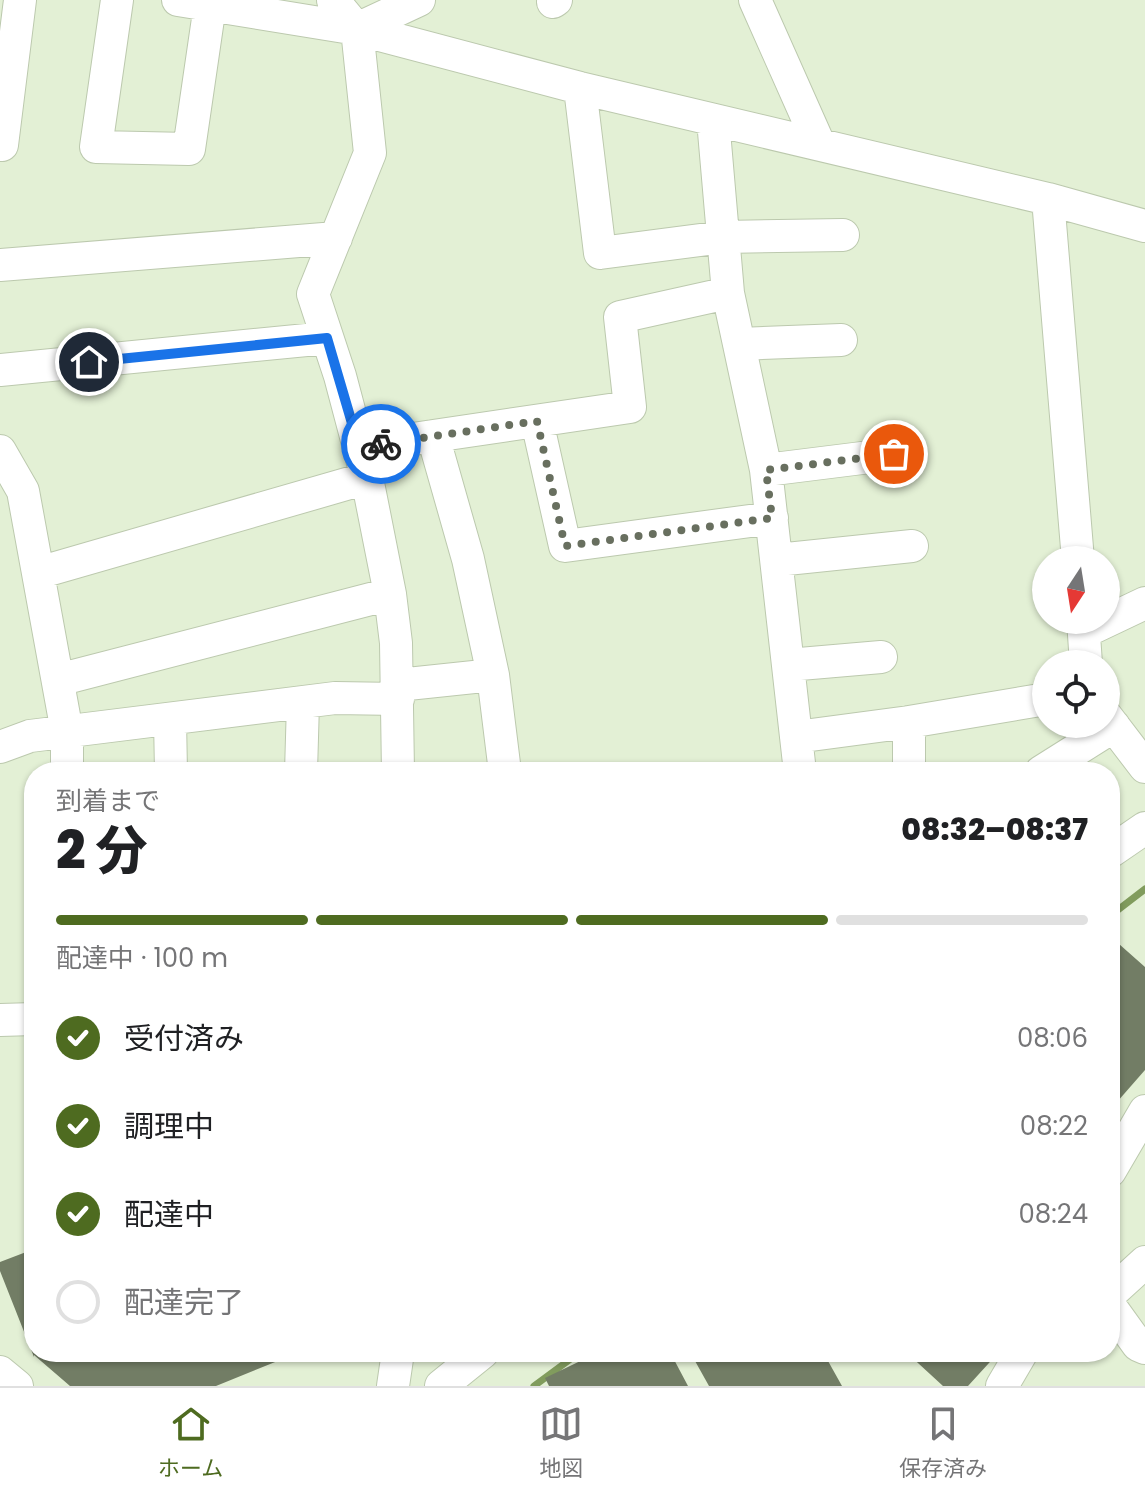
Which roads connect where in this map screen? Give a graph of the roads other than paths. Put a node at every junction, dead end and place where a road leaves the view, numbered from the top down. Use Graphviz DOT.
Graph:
graph roads {
  1 [pos="20,0"];
  2 [pos="117,0"];
  3 [pos="178,0"];
  4 [pos="333,0"];
  5 [pos="419,0"];
  6 [pos="755,0"];
  7 [pos="210,5"];
  8 [pos="357,29"];
  9 [pos="580,88"];
  10 [pos="713,120"];
  11 [pos="819,144"];
  12 [pos="2,145"];
  13 [pos="1048,199"];
  14 [pos="843,235"];
  15 [pos="1144,235"];
  16 [pos="723,237"];
  17 [pos="336,238"];
  18 [pos="0,265"];
  19 [pos="728,293"];
  20 [pos="327,338"];
  21 [pos="841,340"];
  22 [pos="739,344"];
  23 [pos="0,370"];
  24 [pos="537,421"];
  25 [pos="433,436"];
  26 [pos="0,451"];
  27 [pos="894,454"];
  28 [pos="363,463"];
  29 [pos="766,470"];
  30 [pos="772,518"];
  31 [pos="912,546"];
  32 [pos="1077,546"];
  33 [pos="777,560"];
  34 [pos="38,573"];
  35 [pos="390,594"];
  36 [pos="1145,603"];
  37 [pos="1120,612"];
  38 [pos="881,657"];
  39 [pos="788,665"];
  40 [pos="493,675"];
  41 [pos="58,680"];
  42 [pos="398,692"];
  43 [pos="1032,701"];
  44 [pos="303,703"];
  45 [pos="170,719"];
  46 [pos="909,722"];
  47 [pos="67,732"];
  48 [pos="796,737"];
  49 [pos="1128,738"];
  50 [pos="0,747"];
  51 [pos="67,762"];
  52 [pos="171,762"];
  53 [pos="301,762"];
  54 [pos="398,762"];
  55 [pos="504,762"];
  56 [pos="799,762"];
  57 [pos="909,762"];
  58 [pos="1067,762"];
  59 [pos="1145,828"];
  60 [pos="1120,845"];
  61 [pos="24,1019"];
  62 [pos="0,1020"];
  63 [pos="1145,1111"];
  64 [pos="1120,1154"];
  65 [pos="1145,1262"];
  66 [pos="1120,1285"];
  67 [pos="1120,1320"];
  68 [pos="1145,1348"];
  69 [pos="397,1362"];
  70 [pos="471,1362"];
  71 [pos="1016,1362"];
  72 [pos="0,1372"];
  73 [pos="17,1386"];
  74 [pos="393,1386"];
  75 [pos="441,1386"];
  76 [pos="1002,1386"];
  1 -- 12 [label="street"];
  2 -- 7 [label="street"];
  3 -- 7 [label="street"];
  4 -- 8 [label="street"];
  5 -- 8 [label="street"];
  6 -- 11 [label="street"];
  7 -- 8 [label="street"];
  8 -- 9 [label="street"];
  8 -- 17 [label="street"];
  9 -- 10 [label="street"];
  9 -- 16 [label="street"];
  10 -- 11 [label="street"];
  10 -- 16 [label="street"];
  11 -- 13 [label="street"];
  13 -- 15 [label="street"];
  13 -- 32 [label="street"];
  14 -- 16 [label="street"];
  16 -- 19 [label="street"];
  17 -- 18 [label="street"];
  17 -- 20 [label="street"];
  19 -- 22 [label="street"];
  19 -- 24 [label="street"];
  20 -- 23 [label="street"];
  20 -- 28 [label="street"];
  21 -- 22 [label="street"];
  22 -- 29 [label="street"];
  24 -- 25 [label="street"];
  24 -- 30 [label="street"];
  25 -- 28 [label="street"];
  25 -- 40 [label="street"];
  26 -- 34 [label="street"];
  27 -- 29 [label="street"];
  28 -- 34 [label="street"];
  28 -- 35 [label="street"];
  29 -- 30 [label="street"];
  30 -- 33 [label="street"];
  31 -- 33 [label="street"];
  33 -- 39 [label="street"];
  34 -- 41 [label="street"];
  35 -- 41 [label="street"];
  35 -- 42 [label="street"];
  36 -- 37 [label="street"];
  38 -- 39 [label="street"];
  39 -- 48 [label="street"];
  40 -- 42 [label="street"];
  40 -- 55 [label="street"];
  41 -- 47 [label="street"];
  42 -- 44 [label="street"];
  42 -- 54 [label="street"];
  43 -- 46 [label="street"];
  44 -- 45 [label="street"];
  44 -- 53 [label="street"];
  45 -- 47 [label="street"];
  45 -- 52 [label="street"];
  46 -- 48 [label="street"];
  46 -- 57 [label="street"];
  47 -- 50 [label="street"];
  47 -- 51 [label="street"];
  48 -- 56 [label="street"];
  49 -- 58 [label="street"];
  59 -- 60 [label="street"];
  61 -- 62 [label="street"];
  63 -- 64 [label="street"];
  65 -- 66 [label="street"];
  67 -- 68 [label="street"];
  69 -- 74 [label="street"];
  70 -- 75 [label="street"];
  71 -- 76 [label="street"];
  72 -- 73 [label="street"];
}
